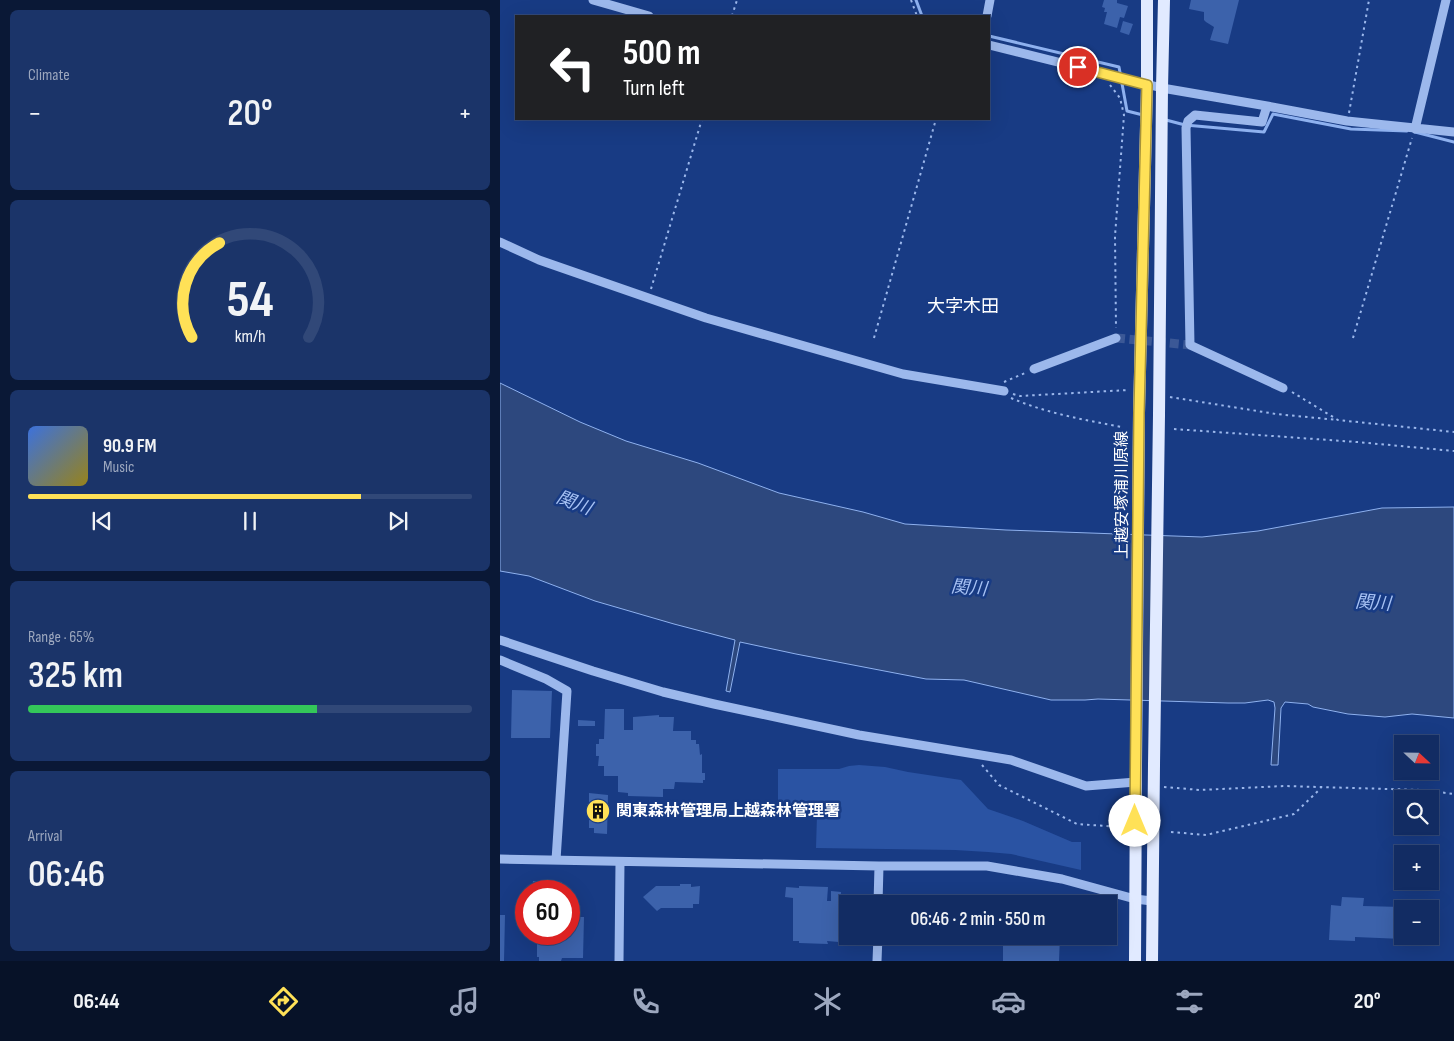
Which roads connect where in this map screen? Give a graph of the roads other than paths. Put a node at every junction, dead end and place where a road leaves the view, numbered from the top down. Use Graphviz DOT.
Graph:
graph roads {
  1 [pos="594,0"];
  2 [pos="990,0"];
  3 [pos="1147,0"];
  4 [pos="1164,0"];
  5 [pos="1446,0"];
  6 [pos="645,15"];
  7 [pos="987,15"];
  8 [pos="990,45"];
  9 [pos="1147,85"];
  10 [pos="1162,88"];
  11 [pos="1267,106"];
  12 [pos="1415,129"];
  13 [pos="1454,132"];
  14 [pos="500,242"];
  15 [pos="1116,338"];
  16 [pos="1034,370"];
  17 [pos="1283,388"];
  18 [pos="1003,391"];
  19 [pos="500,640"];
  20 [pos="500,660"];
  21 [pos="1136,782"];
  22 [pos="500,859"];
  23 [pos="556,860"];
  24 [pos="620,862"];
  25 [pos="879,866"];
  26 [pos="878,895"];
  27 [pos="1135,899"];
  28 [pos="1152,901"];
  29 [pos="878,945"];
  30 [pos="619,961"];
  31 [pos="877,961"];
  32 [pos="1136,961"];
  33 [pos="1152,961"];
  1 -- 6 [label="street"];
  2 -- 7 [label="street"];
  3 -- 9 [label="main road, 上越安塚浦川原線"];
  4 -- 10 [label="main road"];
  5 -- 12 [label="street"];
  8 -- 9 [label="street"];
  9 -- 10 [label="street"];
  9 -- 21 [label="main road, 上越安塚浦川原線, bridge"];
  10 -- 11 [label="street"];
  10 -- 28 [label="main road, bridge"];
  11 -- 12 [label="street"];
  11 -- 17 [label="street"];
  12 -- 13 [label="street"];
  14 -- 18 [label="street"];
  15 -- 16 [label="street"];
  19 -- 21 [label="street"];
  20 -- 23 [label="street"];
  21 -- 27 [label="main road, 上越安塚浦川原線"];
  22 -- 23 [label="street"];
  23 -- 24 [label="street"];
  24 -- 25 [label="street"];
  24 -- 30 [label="street"];
  25 -- 26 [label="street"];
  25 -- 27 [label="street"];
  27 -- 28 [label="street"];
  27 -- 32 [label="main road, 上越安塚浦川原線"];
  28 -- 33 [label="main road"];
  29 -- 31 [label="street"];
}
